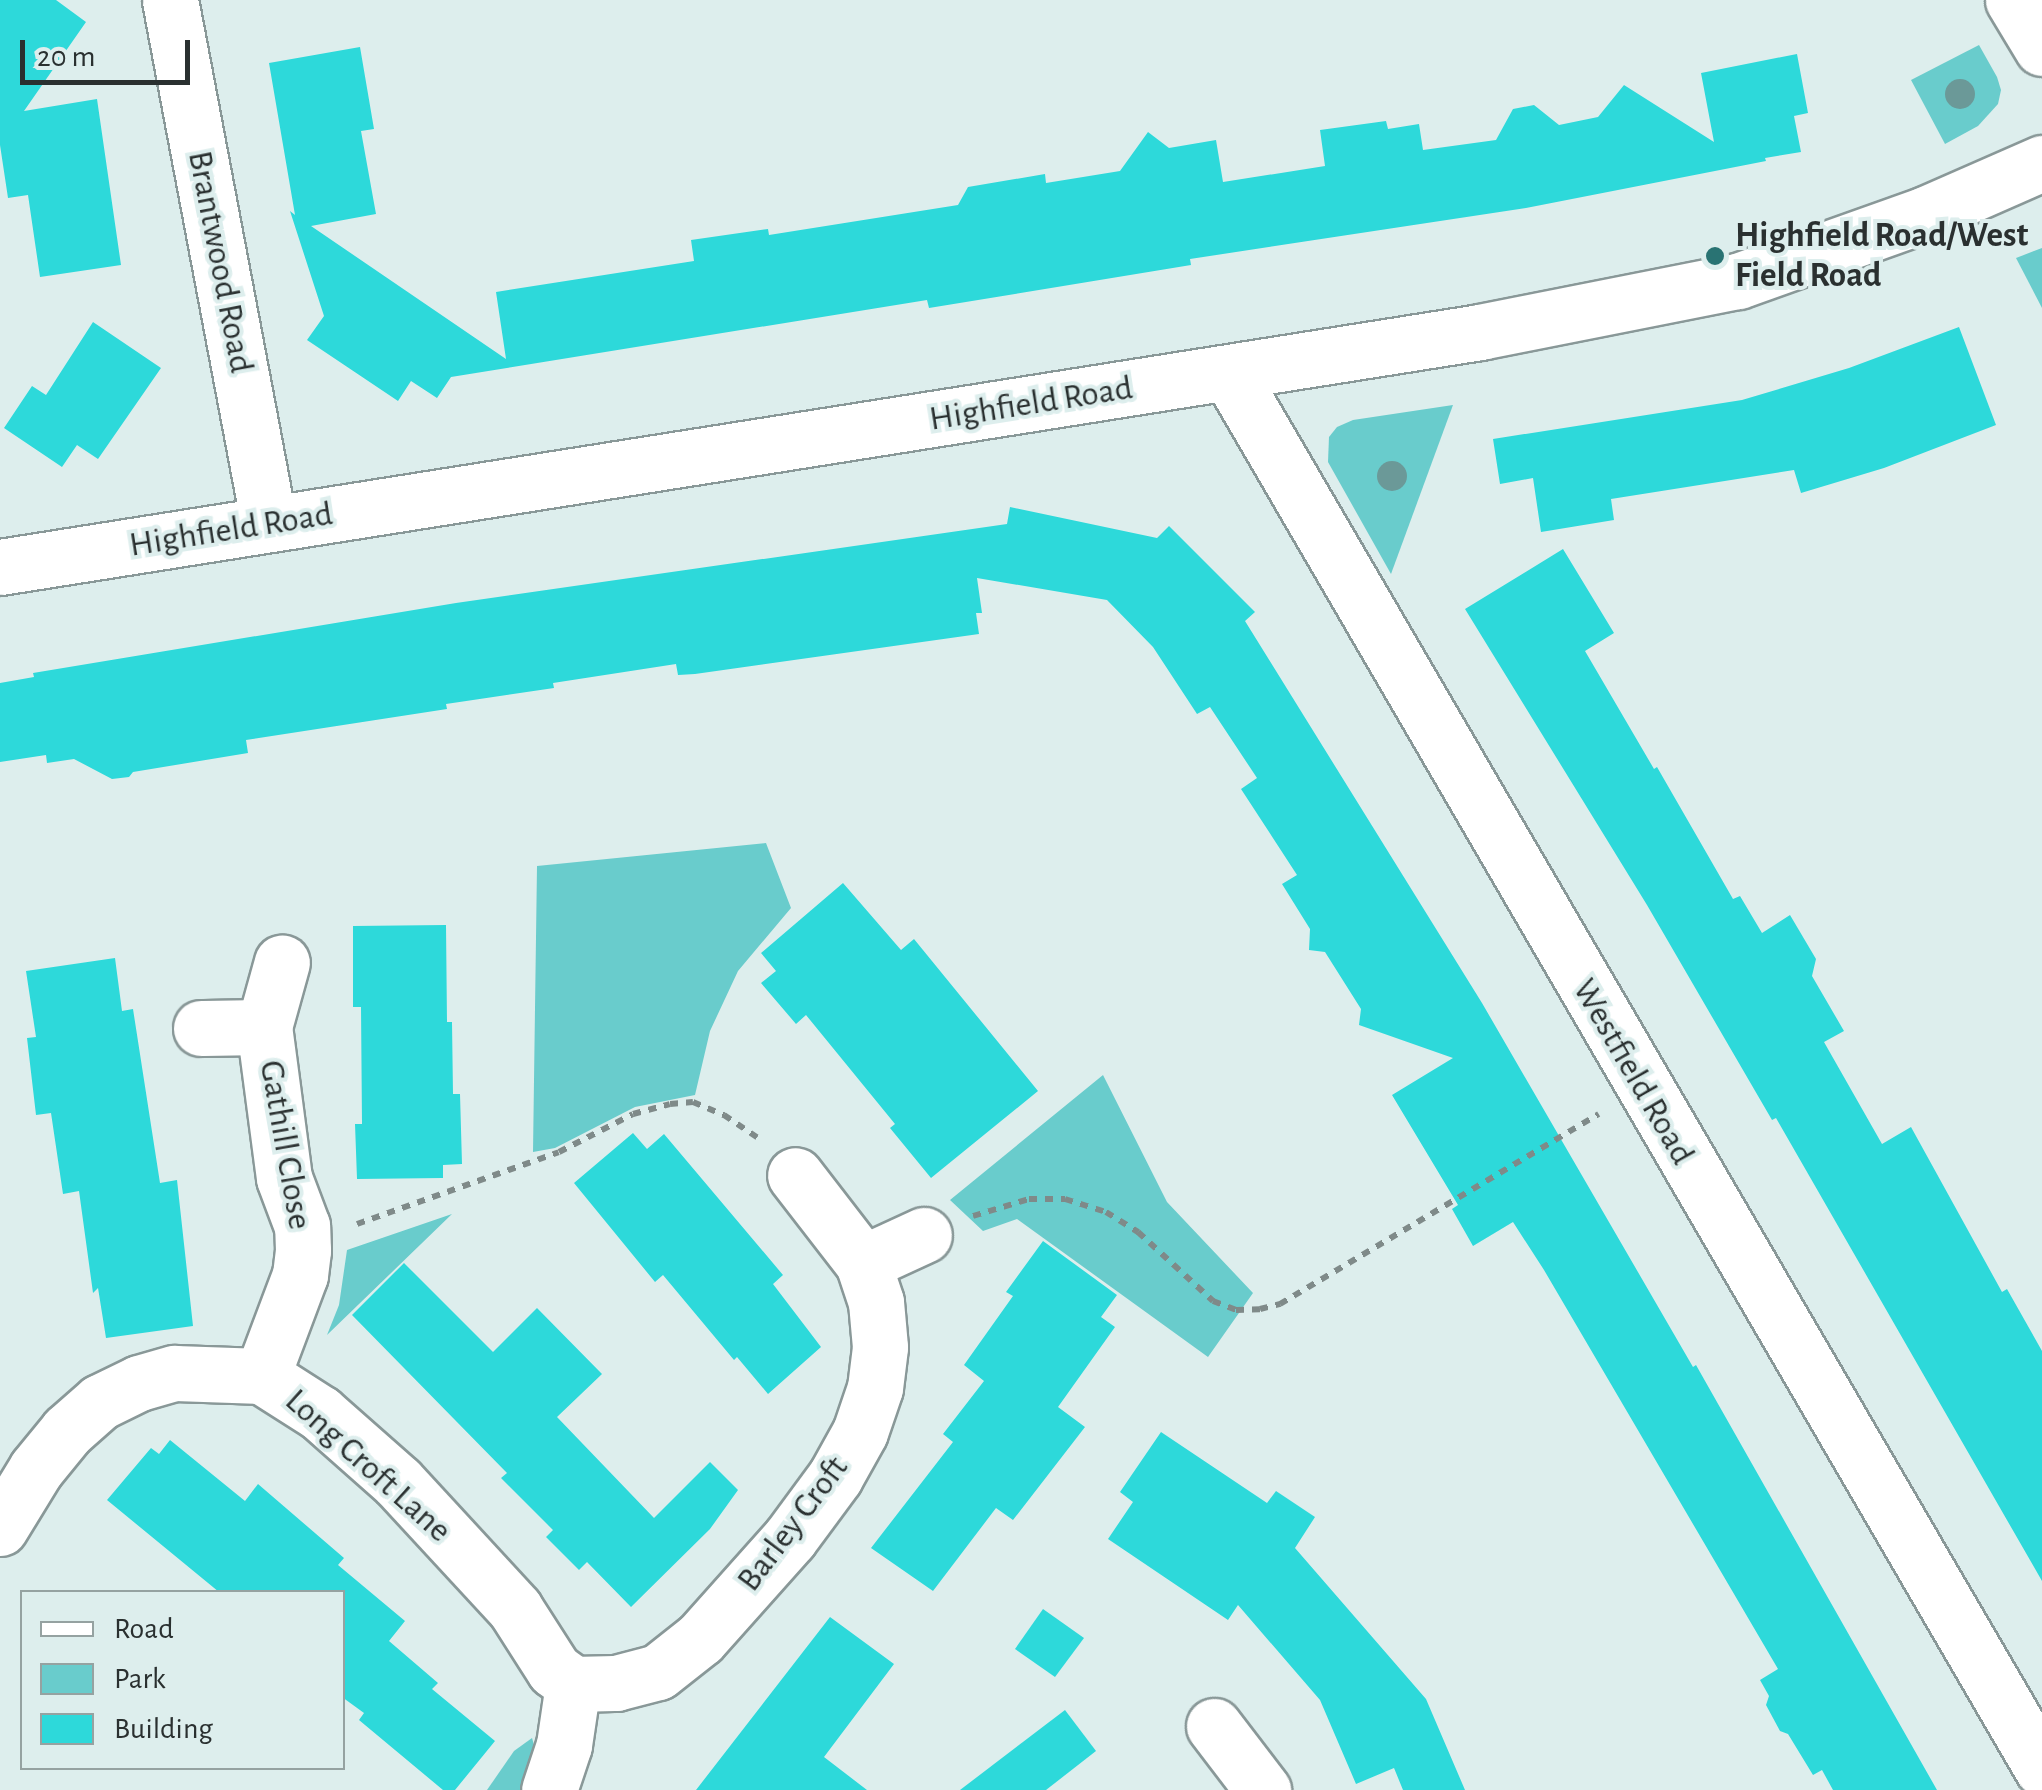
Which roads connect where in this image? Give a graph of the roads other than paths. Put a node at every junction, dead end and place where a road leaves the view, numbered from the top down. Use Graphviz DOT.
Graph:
graph roads {
  1 [pos="170,0"];
  2 [pos="2013,0"];
  3 [pos="2042,48"];
  4 [pos="2042,164"];
  5 [pos="1228,373"];
  6 [pos="269,524"];
  7 [pos="0,566"];
  8 [pos="282,962"];
  9 [pos="264,1027"];
  10 [pos="201,1028"];
  11 [pos="783,1161"];
  12 [pos="946,1227"];
  13 [pos="863,1263"];
  14 [pos="262,1376"];
  15 [pos="0,1528"];
  16 [pos="573,1684"];
  17 [pos="2042,1768"];
  18 [pos="549,1790"];
  1 -- 6 [label="street, Brantwood Road"];
  2 -- 3 [label="street"];
  4 -- 5 [label="street, Highfield Road"];
  5 -- 6 [label="street, Highfield Road"];
  5 -- 17 [label="street, Westfield Road"];
  6 -- 7 [label="street, Highfield Road"];
  8 -- 9 [label="street, Gathill Close"];
  9 -- 10 [label="street, Gathill Close"];
  9 -- 14 [label="street, Gathill Close"];
  11 -- 13 [label="street, Barley Croft"];
  12 -- 13 [label="street"];
  13 -- 16 [label="street, Barley Croft"];
  14 -- 15 [label="street, Long Croft Lane"];
  14 -- 16 [label="street, Long Croft Lane"];
  16 -- 18 [label="street"];
}
